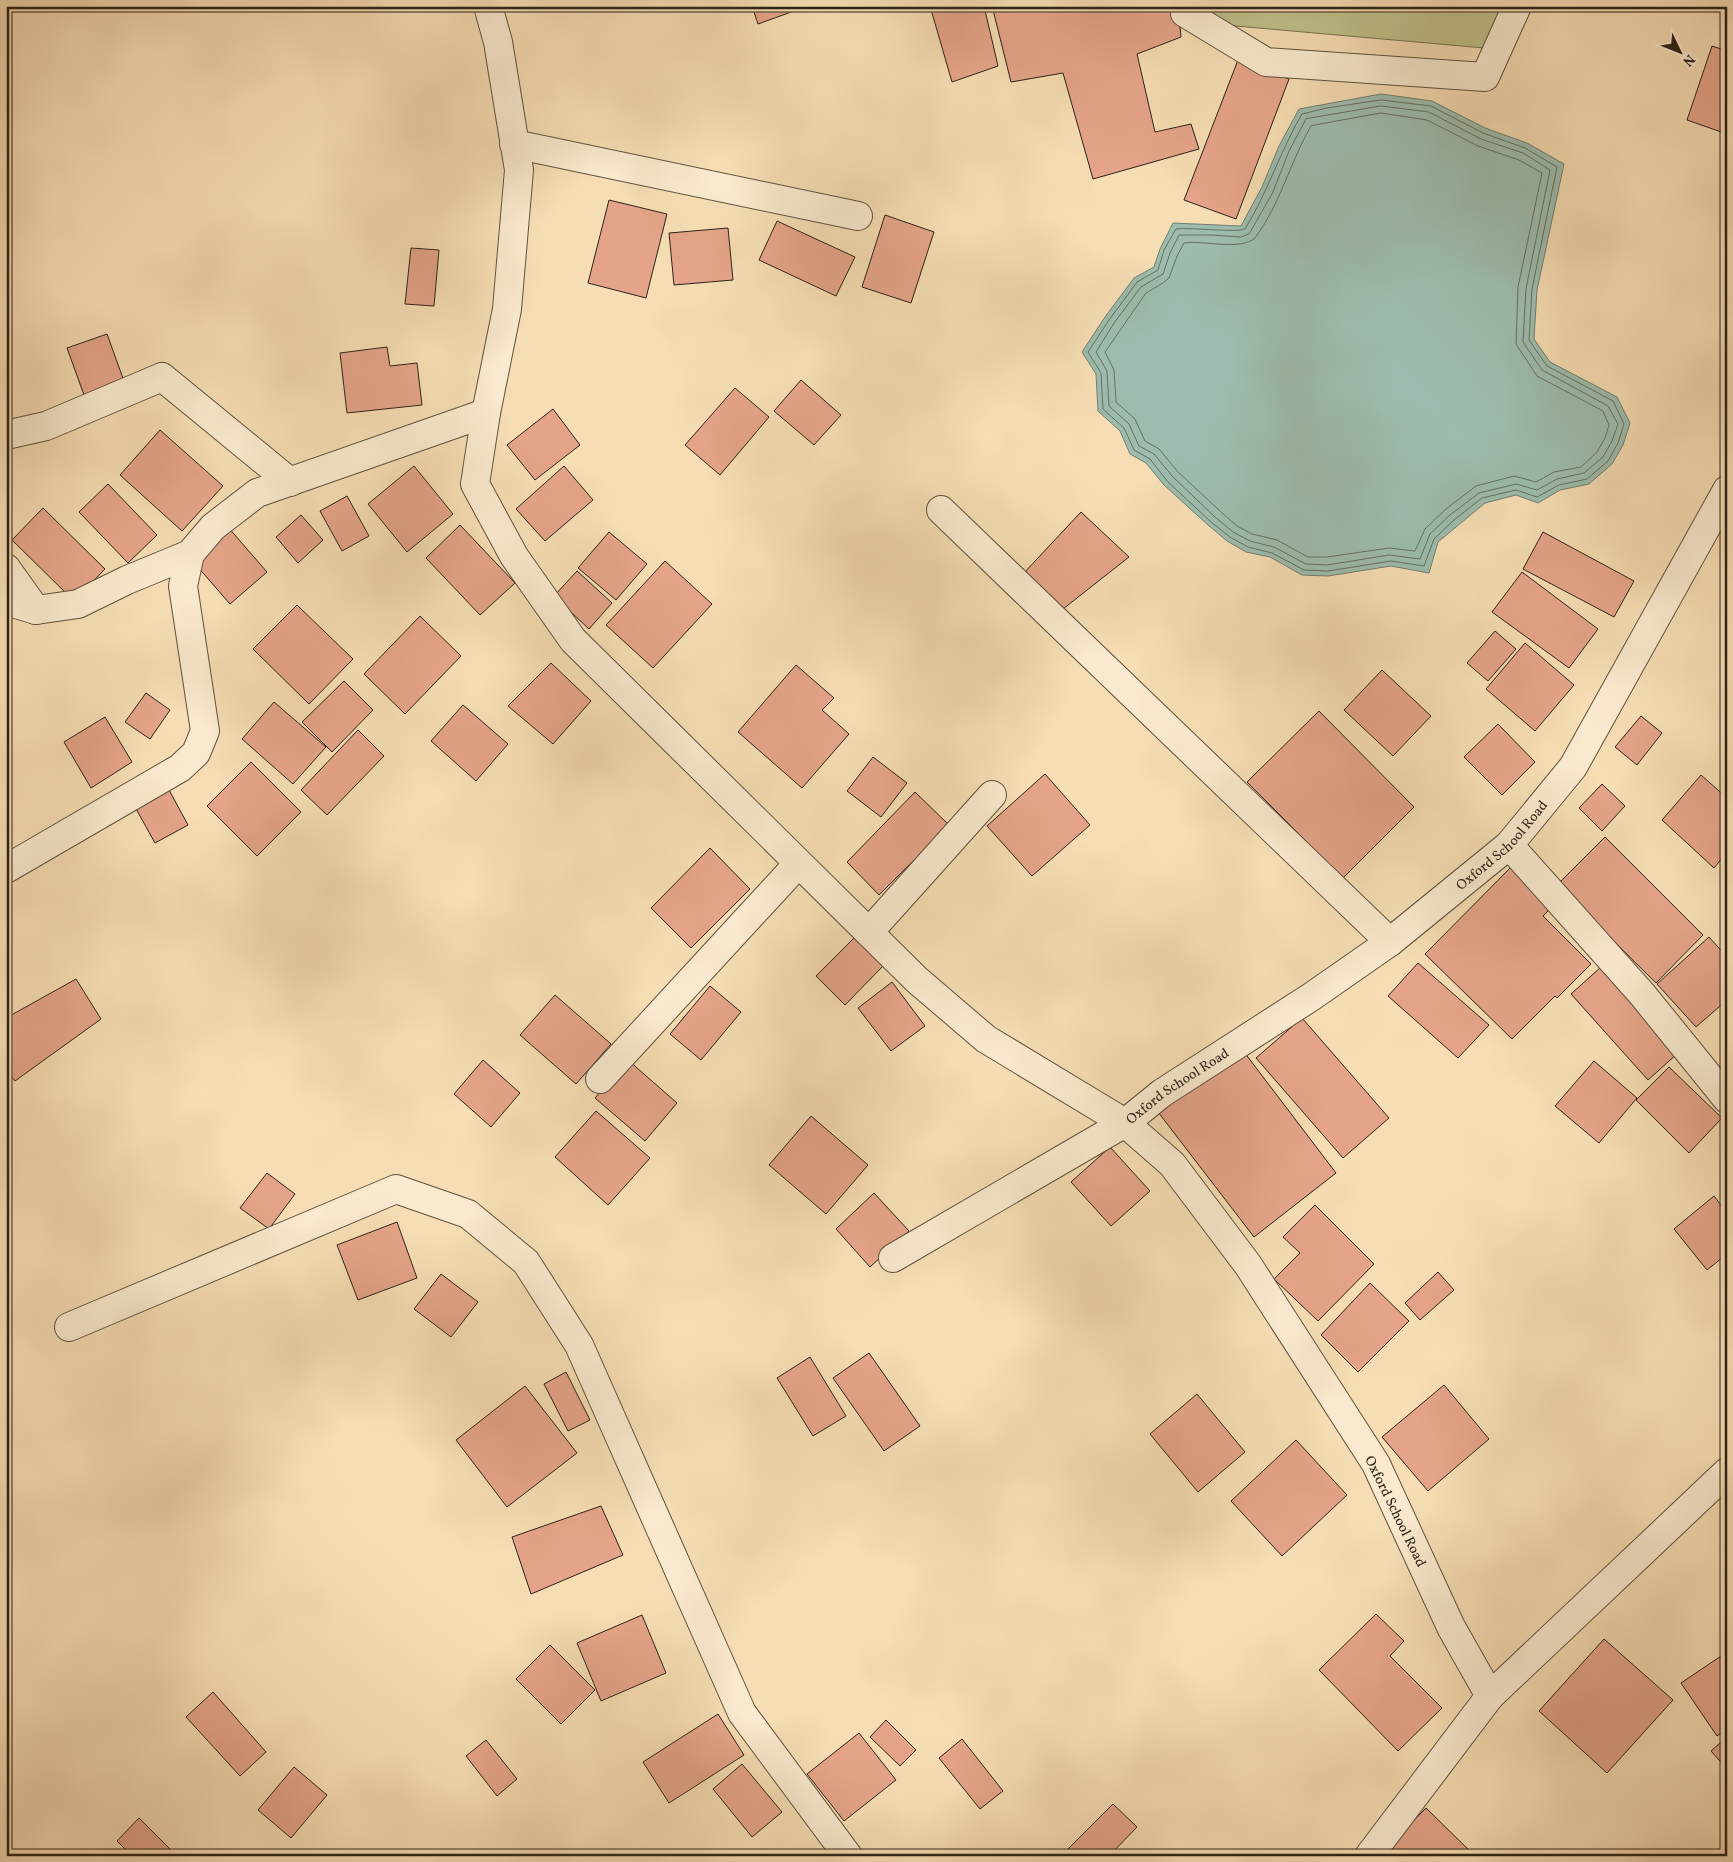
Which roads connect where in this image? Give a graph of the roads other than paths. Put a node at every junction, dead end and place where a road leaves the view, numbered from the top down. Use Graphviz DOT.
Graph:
graph roads {
  1 [pos="488,6"];
  2 [pos="1186,6"];
  3 [pos="1517,6"];
  4 [pos="514,144"];
  5 [pos="858,216"];
  6 [pos="486,413"];
  7 [pos="6,435"];
  8 [pos="290,482"];
  9 [pos="1727,490"];
  10 [pos="941,510"];
  11 [pos="190,554"];
  12 [pos="6,568"];
  13 [pos="6,601"];
  14 [pos="36,610"];
  15 [pos="992,795"];
  16 [pos="1509,845"];
  17 [pos="798,864"];
  18 [pos="6,869"];
  19 [pos="868,932"];
  20 [pos="1390,942"];
  21 [pos="600,1079"];
  22 [pos="1727,1099"];
  23 [pos="1125,1123"];
  24 [pos="893,1258"];
  25 [pos="69,1327"];
  26 [pos="1727,1472"];
  27 [pos="1490,1696"];
  28 [pos="848,1856"];
  29 [pos="1369,1856"];
  1 -- 4 [label="street"];
  2 -- 3 [label="street"];
  4 -- 5 [label="street"];
  4 -- 6 [label="street"];
  6 -- 8 [label="street"];
  6 -- 17 [label="street"];
  7 -- 8 [label="street"];
  8 -- 11 [label="street"];
  9 -- 16 [label="street, Oxford School Road"];
  10 -- 20 [label="street"];
  11 -- 14 [label="street"];
  11 -- 18 [label="street"];
  12 -- 14 [label="street"];
  13 -- 14 [label="street"];
  15 -- 19 [label="street"];
  16 -- 20 [label="street, Oxford School Road"];
  16 -- 22 [label="street"];
  17 -- 19 [label="street"];
  17 -- 21 [label="street"];
  19 -- 23 [label="street"];
  20 -- 23 [label="street, Oxford School Road"];
  23 -- 24 [label="street"];
  23 -- 27 [label="street, Oxford School Road"];
  25 -- 28 [label="street"];
  26 -- 27 [label="street"];
  27 -- 29 [label="street"];
}
